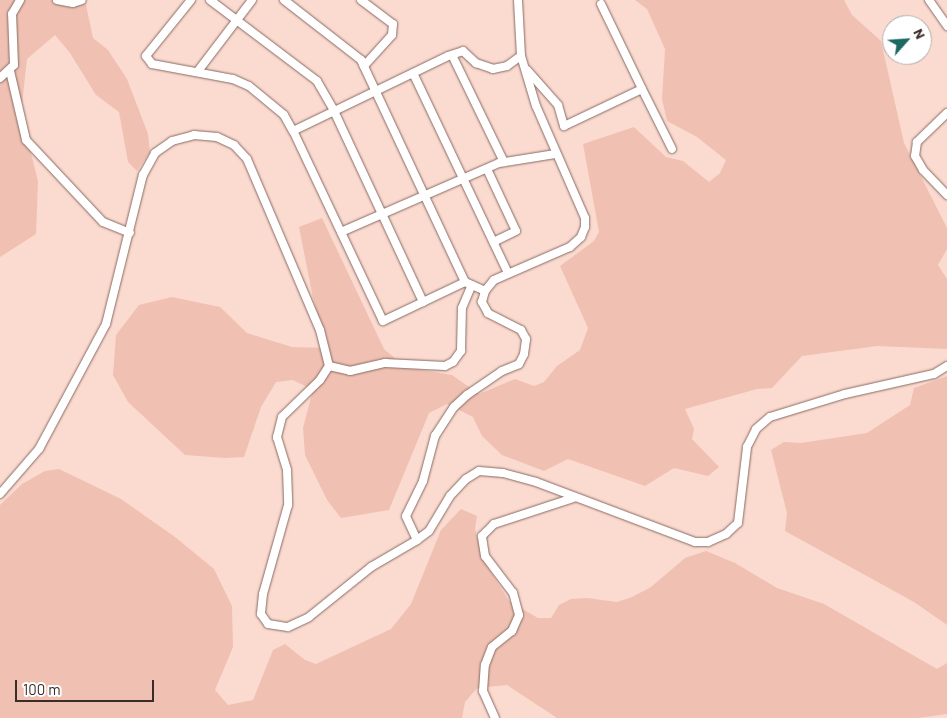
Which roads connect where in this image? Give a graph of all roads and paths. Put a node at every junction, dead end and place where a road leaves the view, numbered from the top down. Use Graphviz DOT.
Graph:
graph roads {
  1 [pos="20,0"];
  2 [pos="57,0"];
  3 [pos="82,0"];
  4 [pos="191,0"];
  5 [pos="210,0"];
  6 [pos="252,0"];
  7 [pos="284,0"];
  8 [pos="362,0"];
  9 [pos="518,0"];
  10 [pos="930,0"];
  11 [pos="601,4"];
  12 [pos="237,22"];
  13 [pos="947,26"];
  14 [pos="452,55"];
  15 [pos="521,56"];
  16 [pos="364,66"];
  17 [pos="524,66"];
  18 [pos="10,71"];
  19 [pos="198,71"];
  20 [pos="413,73"];
  21 [pos="0,78"];
  22 [pos="642,90"];
  23 [pos="375,91"];
  24 [pos="334,111"];
  25 [pos="947,113"];
  26 [pos="293,132"];
  27 [pos="672,149"];
  28 [pos="554,154"];
  29 [pos="504,162"];
  30 [pos="487,169"];
  31 [pos="463,179"];
  32 [pos="947,195"];
  33 [pos="425,196"];
  34 [pos="382,214"];
  35 [pos="341,232"];
  36 [pos="130,233"];
  37 [pos="493,242"];
  38 [pos="508,273"];
  39 [pos="469,284"];
  40 [pos="485,291"];
  41 [pos="423,302"];
  42 [pos="329,366"];
  43 [pos="947,366"];
  44 [pos="0,494"];
  45 [pos="573,498"];
  46 [pos="416,540"];
  47 [pos="495,718"];
  1 -- 18 [label="street"];
  2 -- 3 [label="street"];
  4 -- 19 [label="street"];
  5 -- 12 [label="street"];
  6 -- 12 [label="street"];
  7 -- 16 [label="street"];
  8 -- 16 [label="street"];
  9 -- 15 [label="street"];
  10 -- 13 [label="street"];
  11 -- 22 [label="street"];
  12 -- 19 [label="street"];
  12 -- 24 [label="street"];
  14 -- 15 [label="street"];
  14 -- 20 [label="street"];
  14 -- 29 [label="street"];
  15 -- 17 [label="street"];
  16 -- 23 [label="street"];
  17 -- 22 [label="street"];
  17 -- 28 [label="street"];
  18 -- 21 [label="street"];
  18 -- 36 [label="street"];
  19 -- 26 [label="street"];
  20 -- 23 [label="street"];
  20 -- 31 [label="street"];
  22 -- 27 [label="street"];
  23 -- 24 [label="street"];
  23 -- 33 [label="street"];
  24 -- 26 [label="street"];
  24 -- 34 [label="street"];
  25 -- 32 [label="street"];
  26 -- 35 [label="street"];
  28 -- 29 [label="street"];
  28 -- 38 [label="street"];
  29 -- 30 [label="street"];
  30 -- 31 [label="street"];
  30 -- 37 [label="street"];
  31 -- 33 [label="street"];
  31 -- 37 [label="street"];
  33 -- 34 [label="street"];
  33 -- 39 [label="street"];
  34 -- 35 [label="street"];
  34 -- 41 [label="street"];
  35 -- 41 [label="street"];
  36 -- 42 [label="street"];
  36 -- 44 [label="street"];
  37 -- 38 [label="street"];
  38 -- 40 [label="street"];
  39 -- 40 [label="street"];
  39 -- 41 [label="street"];
  39 -- 42 [label="street"];
  40 -- 46 [label="street"];
  42 -- 46 [label="street"];
  43 -- 45 [label="street"];
  45 -- 46 [label="street"];
  45 -- 47 [label="street"];
}
